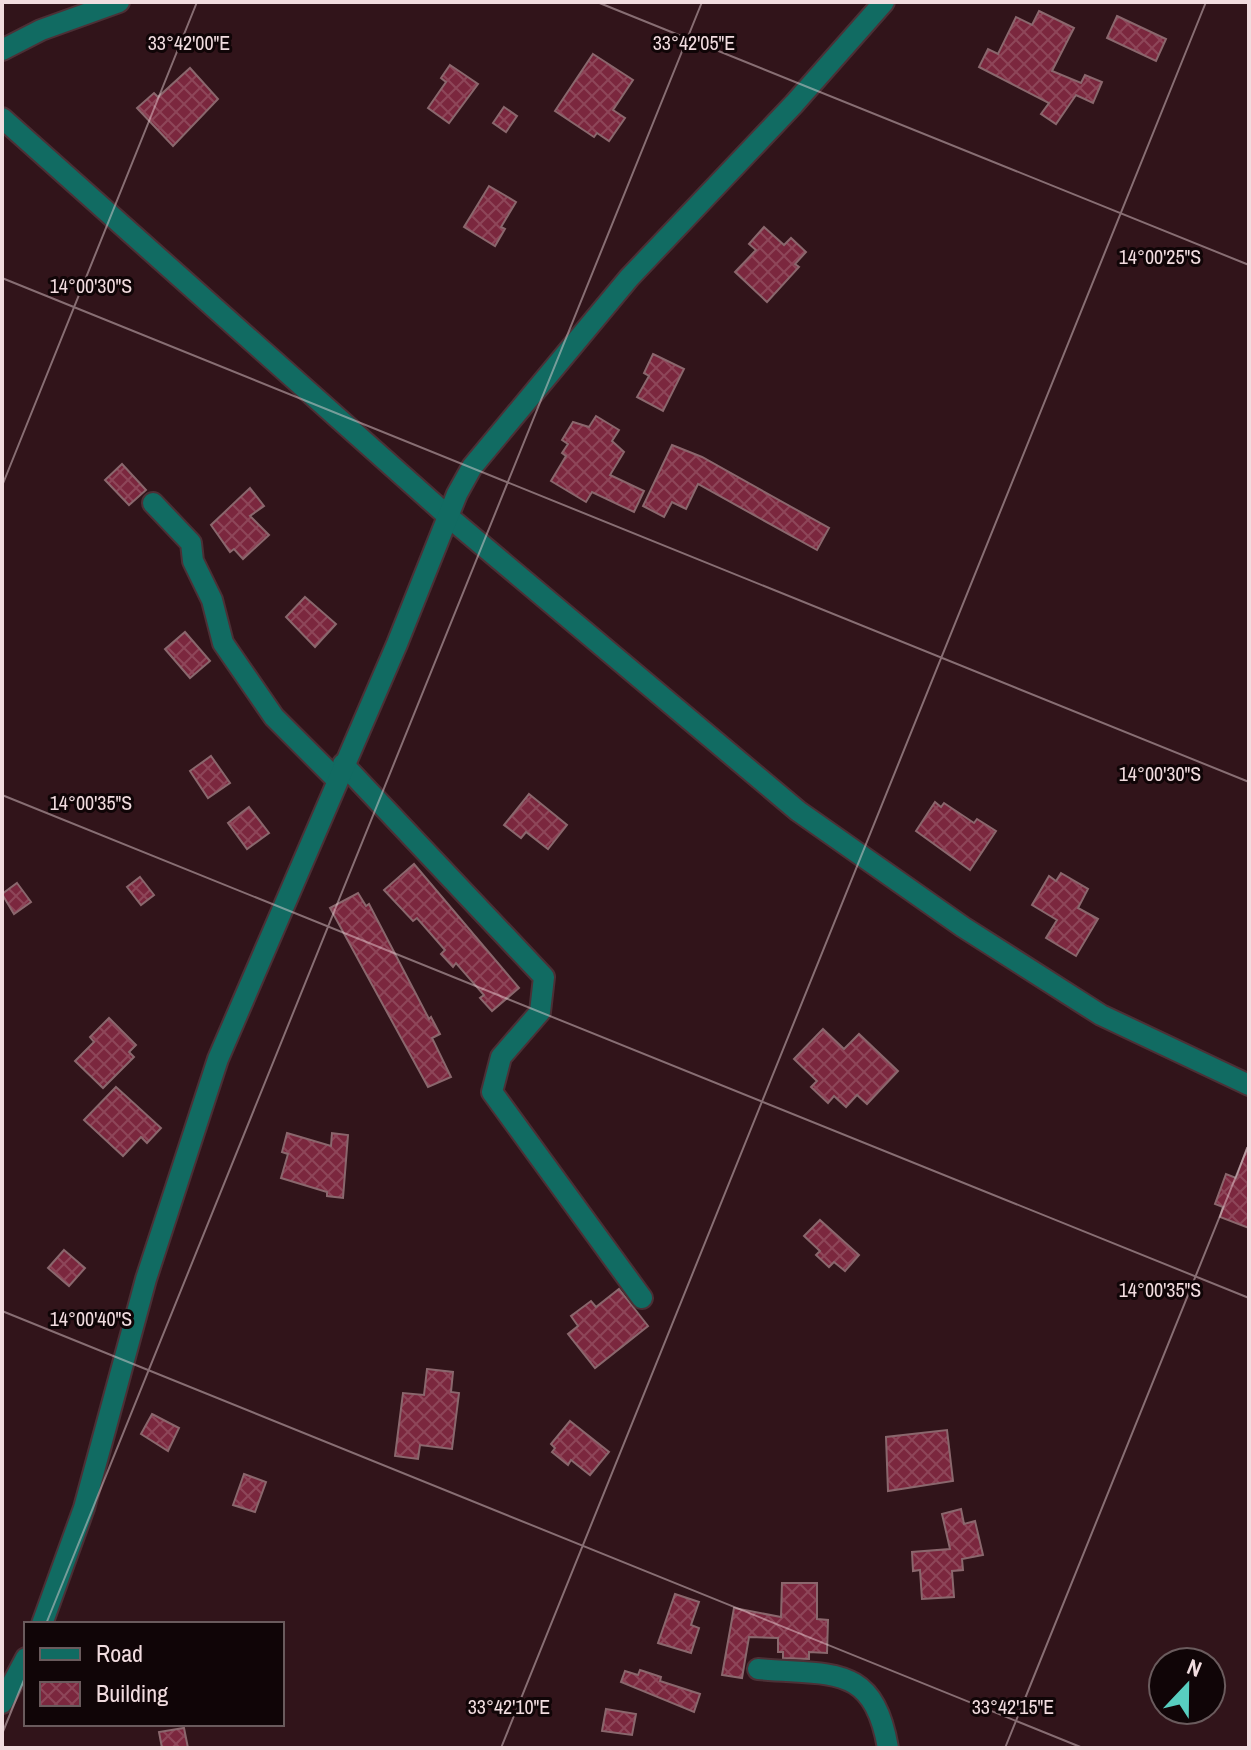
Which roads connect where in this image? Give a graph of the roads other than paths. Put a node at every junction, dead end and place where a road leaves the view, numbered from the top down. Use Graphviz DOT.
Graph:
graph roads {
  1 [pos="119,2"];
  2 [pos="884,2"];
  3 [pos="2,50"];
  4 [pos="2,118"];
  5 [pos="153,503"];
  6 [pos="450,518"];
  7 [pos="340,772"];
  8 [pos="1249,1085"];
  9 [pos="642,1298"];
  10 [pos="43,1622"];
  11 [pos="24,1662"];
  12 [pos="758,1669"];
  13 [pos="2,1703"];
  14 [pos="888,1748"];
  1 -- 3 [label="street"];
  2 -- 6 [label="street"];
  4 -- 6 [label="street"];
  5 -- 7 [label="street"];
  6 -- 7 [label="street"];
  6 -- 8 [label="street"];
  7 -- 9 [label="street"];
  7 -- 10 [label="street"];
  11 -- 13 [label="street"];
  12 -- 14 [label="street"];
}
